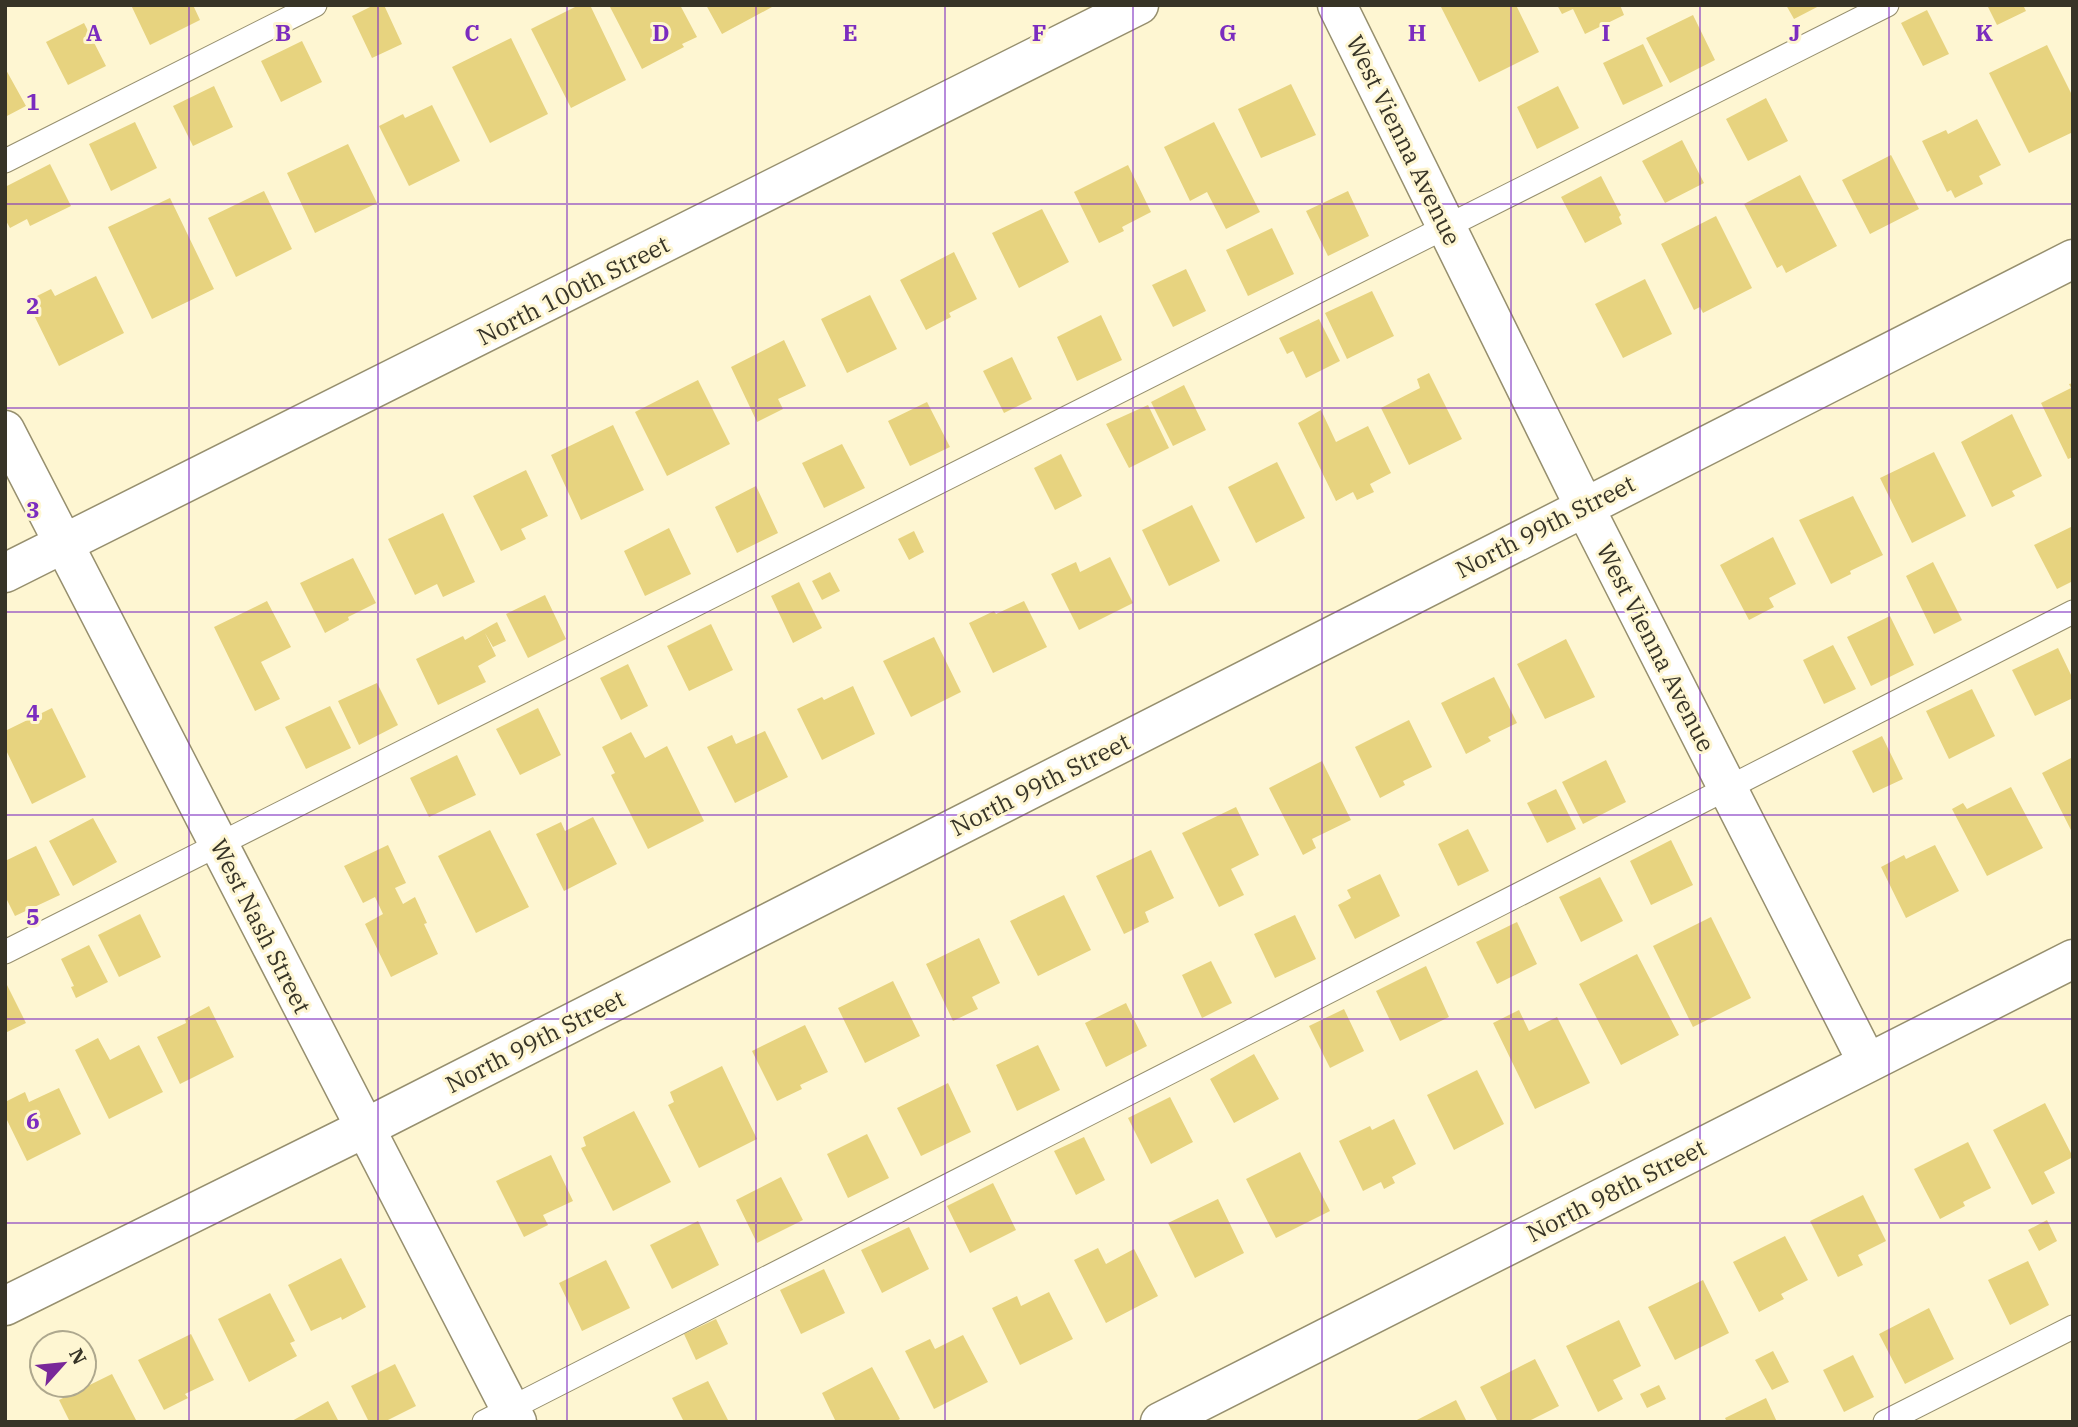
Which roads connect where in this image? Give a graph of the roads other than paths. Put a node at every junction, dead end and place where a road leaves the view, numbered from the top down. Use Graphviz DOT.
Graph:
graph roads {
  1 [pos="316,5"];
  2 [pos="1139,5"];
  3 [pos="1338,5"];
  4 [pos="1887,5"];
  5 [pos="5,161"];
  6 [pos="1447,225"];
  7 [pos="2073,259"];
  8 [pos="5,429"];
  9 [pos="1584,506"];
  10 [pos="64,544"];
  11 [pos="5,573"];
  12 [pos="2073,612"];
  13 [pos="1728,788"];
  14 [pos="218,844"];
  15 [pos="5,952"];
  16 [pos="2073,958"];
  17 [pos="1867,1062"];
  18 [pos="365,1128"];
  19 [pos="5,1306"];
  20 [pos="2073,1327"];
  21 [pos="504,1417"];
  22 [pos="1160,1422"];
  23 [pos="1885,1422"];
  1 -- 5 [label="lane"];
  2 -- 10 [label="street, North 100th Street"];
  3 -- 6 [label="street, West Vienna Avenue"];
  4 -- 6 [label="lane"];
  6 -- 9 [label="street, West Vienna Avenue"];
  6 -- 14 [label="lane"];
  7 -- 9 [label="street, North 99th Street"];
  8 -- 10 [label="street, West Nash Street"];
  9 -- 13 [label="street, West Vienna Avenue"];
  9 -- 18 [label="street, North 99th Street"];
  10 -- 11 [label="street, North 100th Street"];
  10 -- 14 [label="street, West Nash Street"];
  12 -- 13 [label="lane"];
  13 -- 17 [label="street, West Vienna Avenue"];
  13 -- 21 [label="lane"];
  14 -- 15 [label="lane"];
  14 -- 18 [label="street, West Nash Street"];
  16 -- 17 [label="street, North 98th Street"];
  17 -- 22 [label="street, North 98th Street"];
  18 -- 19 [label="street, North 99th Street"];
  18 -- 21 [label="street, West Nash Street"];
  20 -- 23 [label="lane"];
}
